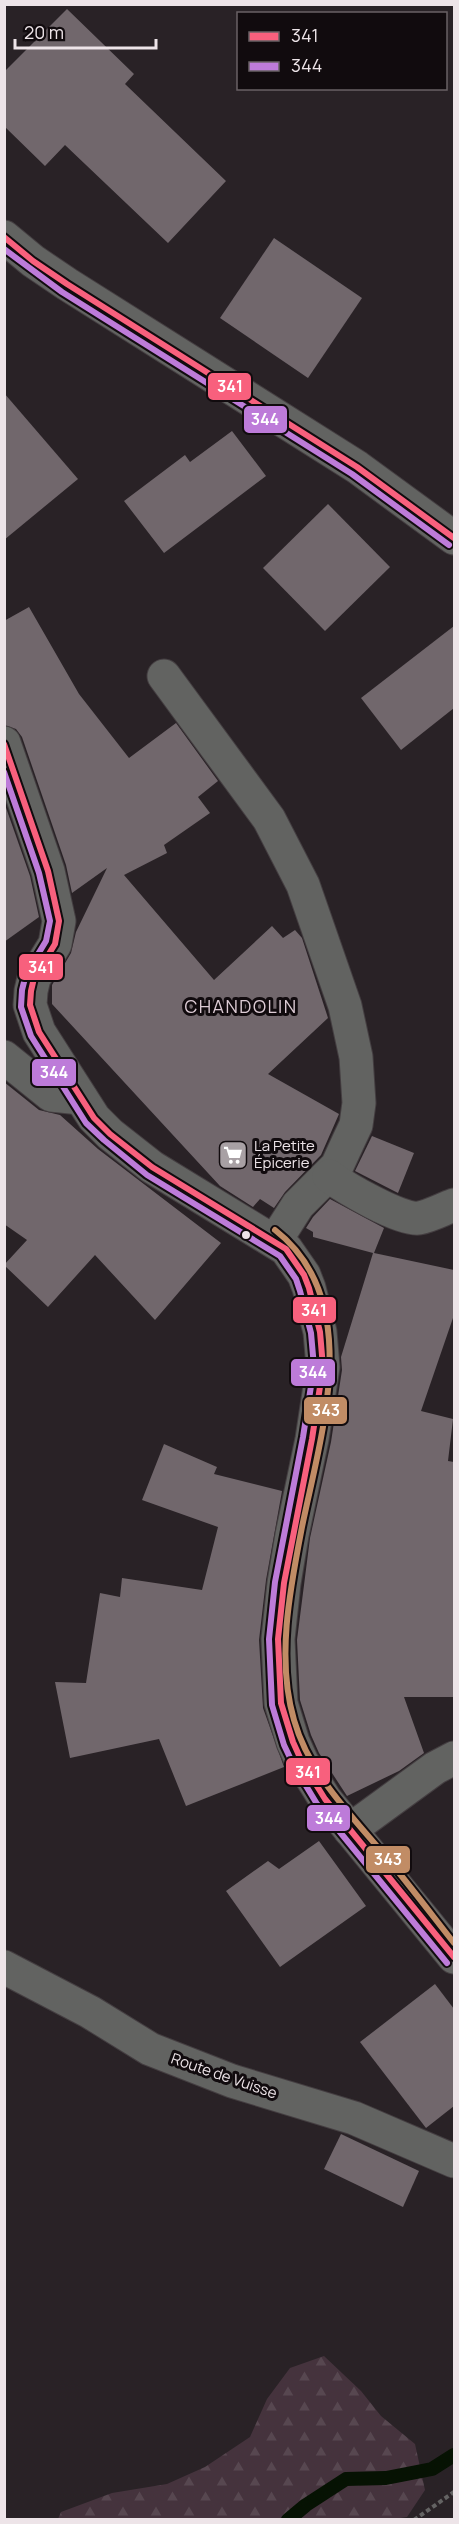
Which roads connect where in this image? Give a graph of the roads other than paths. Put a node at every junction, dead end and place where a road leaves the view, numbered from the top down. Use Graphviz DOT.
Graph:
graph roads {
  1 [pos="4,237"];
  2 [pos="454,538"];
  3 [pos="164,676"];
  4 [pos="4,743"];
  5 [pos="4,1057"];
  6 [pos="81,1098"];
  7 [pos="329,1176"];
  8 [pos="454,1205"];
  9 [pos="275,1241"];
  10 [pos="454,1758"];
  11 [pos="350,1830"];
  12 [pos="454,1957"];
  13 [pos="4,1967"];
  14 [pos="454,2161"];
  1 -- 2 [label="street"];
  3 -- 7 [label="street"];
  4 -- 6 [label="street"];
  5 -- 6 [label="street"];
  6 -- 9 [label="street"];
  7 -- 8 [label="street"];
  7 -- 9 [label="street"];
  9 -- 11 [label="street"];
  10 -- 11 [label="street"];
  11 -- 12 [label="street"];
  13 -- 14 [label="street, Route de Vuisse"];
}
